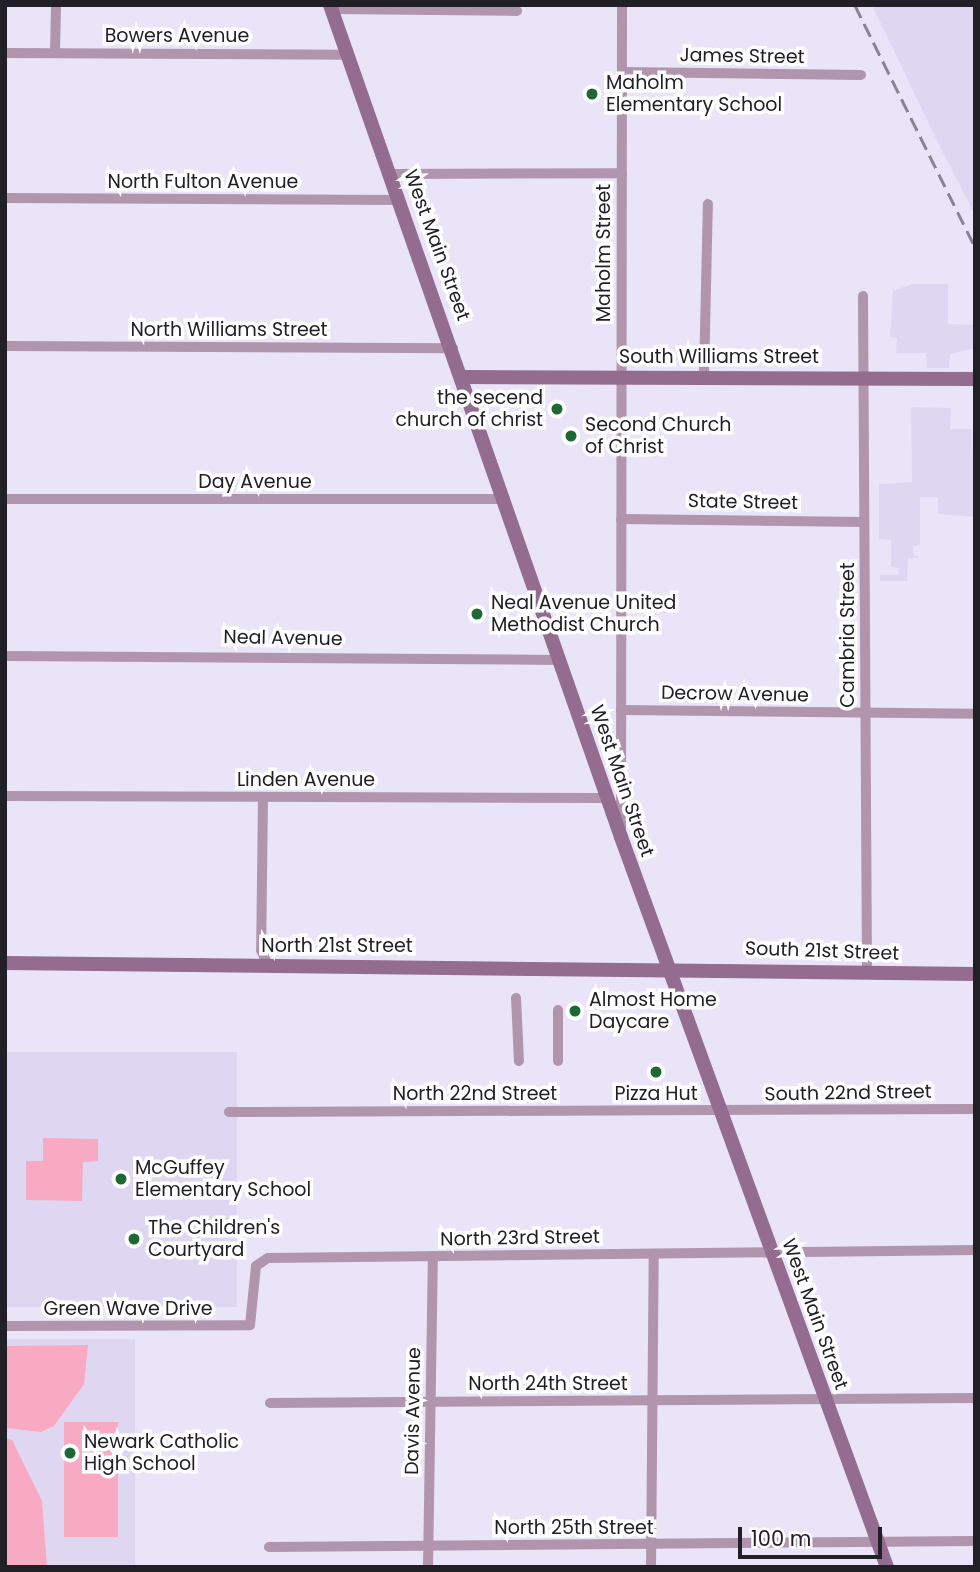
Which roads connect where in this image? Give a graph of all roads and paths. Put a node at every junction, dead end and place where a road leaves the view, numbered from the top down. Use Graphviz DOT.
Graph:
graph roads {
  1 [pos="56,5"];
  2 [pos="622,5"];
  3 [pos="393,6"];
  4 [pos="331,7"];
  5 [pos="517,11"];
  6 [pos="5,53"];
  7 [pos="55,53"];
  8 [pos="348,55"];
  9 [pos="622,72"];
  10 [pos="861,75"];
  11 [pos="622,173"];
  12 [pos="391,174"];
  13 [pos="5,198"];
  14 [pos="400,200"];
  15 [pos="708,204"];
  16 [pos="863,296"];
  17 [pos="5,346"];
  18 [pos="453,348"];
  19 [pos="704,375"];
  20 [pos="621,376"];
  21 [pos="863,376"];
  22 [pos="463,377"];
  23 [pos="975,379"];
  24 [pos="5,499"];
  25 [pos="505,499"];
  26 [pos="621,519"];
  27 [pos="864,522"];
  28 [pos="5,656"];
  29 [pos="560,660"];
  30 [pos="621,710"];
  31 [pos="866,713"];
  32 [pos="975,714"];
  33 [pos="5,796"];
  34 [pos="263,797"];
  35 [pos="607,798"];
  36 [pos="621,837"];
  37 [pos="5,963"];
  38 [pos="268,965"];
  39 [pos="668,967"];
  40 [pos="867,973"];
  41 [pos="975,974"];
  42 [pos="516,998"];
  43 [pos="558,1010"];
  44 [pos="519,1061"];
  45 [pos="558,1061"];
  46 [pos="975,1109"];
  47 [pos="721,1111"];
  48 [pos="229,1112"];
  49 [pos="975,1250"];
  50 [pos="772,1253"];
  51 [pos="654,1254"];
  52 [pos="433,1256"];
  53 [pos="250,1325"];
  54 [pos="5,1326"];
  55 [pos="975,1398"];
  56 [pos="826,1399"];
  57 [pos="653,1401"];
  58 [pos="431,1402"];
  59 [pos="270,1403"];
  60 [pos="975,1541"];
  61 [pos="878,1543"];
  62 [pos="651,1545"];
  63 [pos="427,1546"];
  64 [pos="269,1547"];
  65 [pos="428,1567"];
  66 [pos="651,1567"];
  67 [pos="887,1567"];
  1 -- 7 [label="street"];
  2 -- 9 [label="street, Maholm Street"];
  3 -- 4 [label="street"];
  3 -- 5 [label="street"];
  4 -- 8 [label="main road, West Main Street"];
  6 -- 7 [label="street, Bowers Avenue"];
  7 -- 8 [label="street, Bowers Avenue"];
  8 -- 12 [label="main road, West Main Street"];
  9 -- 10 [label="street, James Street"];
  9 -- 11 [label="street, Maholm Street"];
  11 -- 12 [label="street"];
  11 -- 20 [label="street, Maholm Street"];
  12 -- 14 [label="main road, West Main Street"];
  13 -- 14 [label="street, North Fulton Avenue"];
  14 -- 18 [label="main road, West Main Street"];
  15 -- 19 [label="street"];
  16 -- 21 [label="street, Cambria Street"];
  17 -- 18 [label="street, North Williams Street"];
  18 -- 22 [label="main road, West Main Street"];
  19 -- 20 [label="main road, South Williams Street"];
  19 -- 21 [label="main road, South Williams Street"];
  20 -- 22 [label="main road, South Williams Street"];
  20 -- 26 [label="street, Maholm Street"];
  21 -- 23 [label="main road, South Williams Street"];
  21 -- 27 [label="street, Cambria Street"];
  22 -- 25 [label="main road, West Main Street"];
  24 -- 25 [label="street, Day Avenue"];
  25 -- 29 [label="main road, West Main Street"];
  26 -- 27 [label="street, State Street"];
  26 -- 30 [label="street, Maholm Street"];
  27 -- 31 [label="street, Cambria Street"];
  28 -- 29 [label="street, Neal Avenue"];
  29 -- 35 [label="main road, West Main Street"];
  30 -- 31 [label="street, Decrow Avenue"];
  30 -- 36 [label="street, Maholm Street"];
  31 -- 32 [label="street, Decrow Avenue"];
  31 -- 40 [label="street, Cambria Street"];
  33 -- 34 [label="street, Linden Avenue"];
  34 -- 35 [label="street, Linden Avenue"];
  34 -- 38 [label="street"];
  35 -- 36 [label="main road, West Main Street"];
  36 -- 39 [label="main road, West Main Street"];
  37 -- 38 [label="main road, North 21st Street"];
  38 -- 39 [label="main road, North 21st Street"];
  39 -- 40 [label="main road, South 21st Street"];
  39 -- 47 [label="main road, West Main Street"];
  40 -- 41 [label="main road, South 21st Street"];
  42 -- 44 [label="street"];
  43 -- 45 [label="street"];
  46 -- 47 [label="street, South 22nd Street"];
  47 -- 48 [label="street, North 22nd Street"];
  47 -- 50 [label="main road, West Main Street"];
  49 -- 50 [label="street, North 23rd Street"];
  50 -- 51 [label="street, North 23rd Street"];
  50 -- 56 [label="main road, West Main Street"];
  51 -- 52 [label="street, North 23rd Street"];
  51 -- 57 [label="street"];
  52 -- 53 [label="street, North 23rd Street"];
  52 -- 58 [label="street, Davis Avenue"];
  53 -- 54 [label="street, Green Wave Drive"];
  55 -- 56 [label="street, North 24th Street"];
  56 -- 57 [label="street, North 24th Street"];
  56 -- 61 [label="main road, West Main Street"];
  57 -- 58 [label="street, North 24th Street"];
  57 -- 62 [label="street"];
  58 -- 59 [label="street, North 24th Street"];
  58 -- 63 [label="street, Davis Avenue"];
  60 -- 61 [label="street, North 25th Street"];
  61 -- 62 [label="street, North 25th Street"];
  61 -- 67 [label="main road, West Main Street"];
  62 -- 63 [label="street, North 25th Street"];
  62 -- 66 [label="street"];
  63 -- 64 [label="street, North 25th Street"];
  63 -- 65 [label="street, Davis Avenue"];
}
